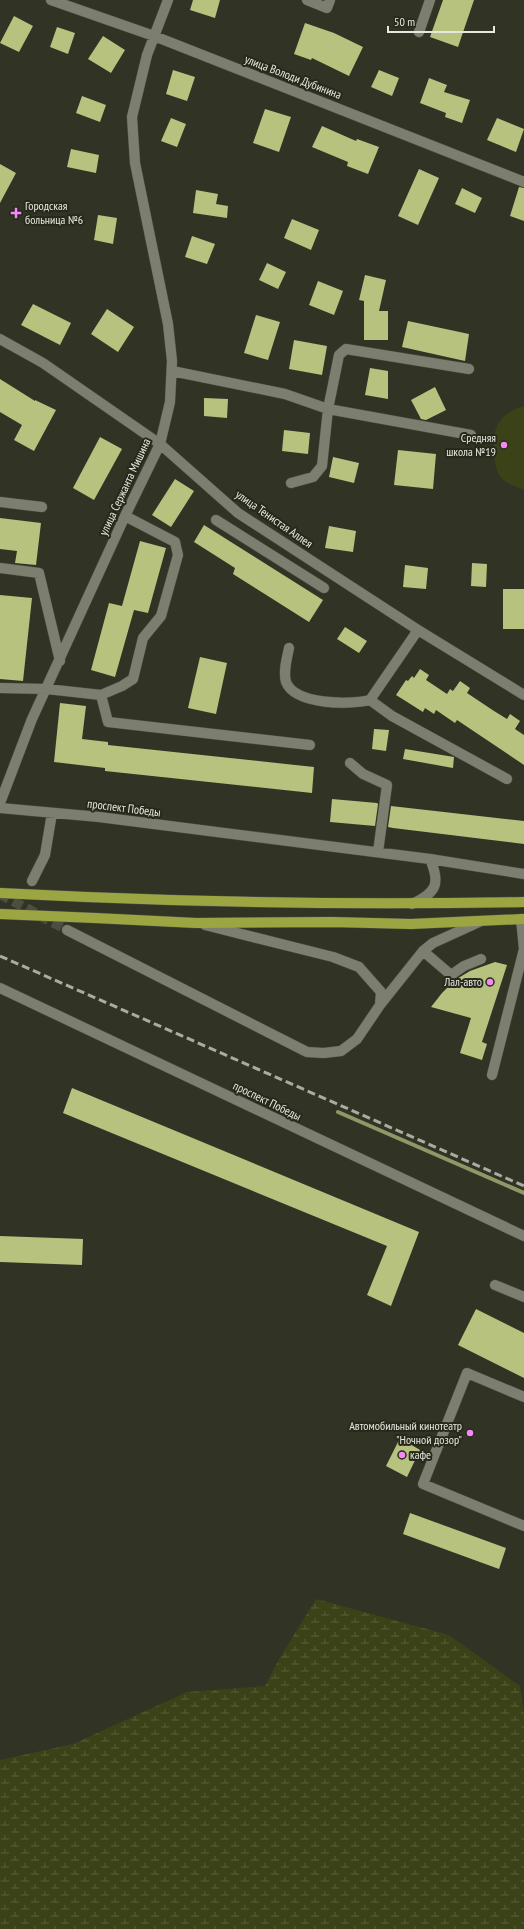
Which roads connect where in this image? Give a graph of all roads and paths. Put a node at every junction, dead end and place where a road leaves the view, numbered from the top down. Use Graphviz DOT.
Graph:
graph roads {
  1 [pos="51,0"];
  2 [pos="168,0"];
  3 [pos="307,0"];
  4 [pos="330,0"];
  5 [pos="430,0"];
  6 [pos="418,32"];
  7 [pos="154,36"];
  8 [pos="524,182"];
  9 [pos="0,339"];
  10 [pos="469,369"];
  11 [pos="172,371"];
  12 [pos="328,408"];
  13 [pos="471,435"];
  14 [pos="160,444"];
  15 [pos="291,483"];
  16 [pos="0,502"];
  17 [pos="42,507"];
  18 [pos="238,513"];
  19 [pos="125,516"];
  20 [pos="216,520"];
  21 [pos="229,528"];
  22 [pos="0,568"];
  23 [pos="324,588"];
  24 [pos="418,630"];
  25 [pos="289,648"];
  26 [pos="60,661"];
  27 [pos="0,688"];
  28 [pos="47,689"];
  29 [pos="101,695"];
  30 [pos="524,695"];
  31 [pos="370,700"];
  32 [pos="310,745"];
  33 [pos="350,763"];
  34 [pos="507,778"];
  35 [pos="0,804"];
  36 [pos="0,808"];
  37 [pos="52,813"];
  38 [pos="378,852"];
  39 [pos="430,859"];
  40 [pos="524,874"];
  41 [pos="32,881"];
  42 [pos="0,893"];
  43 [pos="524,902"];
  44 [pos="411,904"];
  45 [pos="0,914"];
  46 [pos="523,919"];
  47 [pos="481,921"];
  48 [pos="196,923"];
  49 [pos="67,930"];
  50 [pos="524,950"];
  51 [pos="423,951"];
  52 [pos="481,959"];
  53 [pos="0,988"];
  54 [pos="380,1005"];
  55 [pos="492,1075"];
  56 [pos="524,1236"];
  57 [pos="495,1285"];
  58 [pos="524,1297"];
  59 [pos="524,1397"];
  60 [pos="524,1526"];
  1 -- 7 [label="street, улица Володи Дубинина"];
  2 -- 7 [label="street, улица Сержанта Мишина"];
  3 -- 4 [label="street"];
  5 -- 6 [label="street"];
  7 -- 8 [label="street, улица Володи Дубинина"];
  7 -- 11 [label="street, улица Сержанта Мишина"];
  9 -- 14 [label="street, улица Тенистая Аллея"];
  10 -- 12 [label="street"];
  11 -- 12 [label="street"];
  11 -- 14 [label="street, улица Сержанта Мишина"];
  12 -- 13 [label="street"];
  12 -- 15 [label="street"];
  14 -- 18 [label="street, улица Тенистая Аллея"];
  14 -- 19 [label="street, улица Сержанта Мишина"];
  16 -- 17 [label="street"];
  18 -- 21 [label="street"];
  18 -- 24 [label="street, улица Тенистая Аллея"];
  19 -- 26 [label="street, улица Сержанта Мишина"];
  19 -- 29 [label="street"];
  20 -- 21 [label="street"];
  21 -- 23 [label="street"];
  22 -- 26 [label="street"];
  24 -- 30 [label="street, улица Тенистая Аллея"];
  24 -- 31 [label="street"];
  25 -- 31 [label="street"];
  26 -- 28 [label="street, улица Сержанта Мишина"];
  27 -- 28 [label="street"];
  28 -- 29 [label="street"];
  28 -- 35 [label="street, улица Сержанта Мишина"];
  29 -- 32 [label="street"];
  31 -- 34 [label="street"];
  33 -- 38 [label="street"];
  36 -- 37 [label="street, проспект Победы"];
  37 -- 38 [label="street, проспект Победы"];
  37 -- 41 [label="street"];
  38 -- 39 [label="street, проспект Победы"];
  39 -- 40 [label="street, проспект Победы"];
  39 -- 44 [label="street"];
  42 -- 44 [label="main road, bridge"];
  43 -- 44 [label="main road"];
  45 -- 48 [label="main road, bridge"];
  46 -- 47 [label="main road"];
  46 -- 50 [label="street"];
  47 -- 48 [label="main road"];
  47 -- 51 [label="street"];
  48 -- 54 [label="street"];
  49 -- 54 [label="street"];
  50 -- 55 [label="street"];
  51 -- 52 [label="street"];
  51 -- 54 [label="street"];
  53 -- 56 [label="street, проспект Победы"];
  57 -- 58 [label="street"];
  59 -- 60 [label="street"];
}
